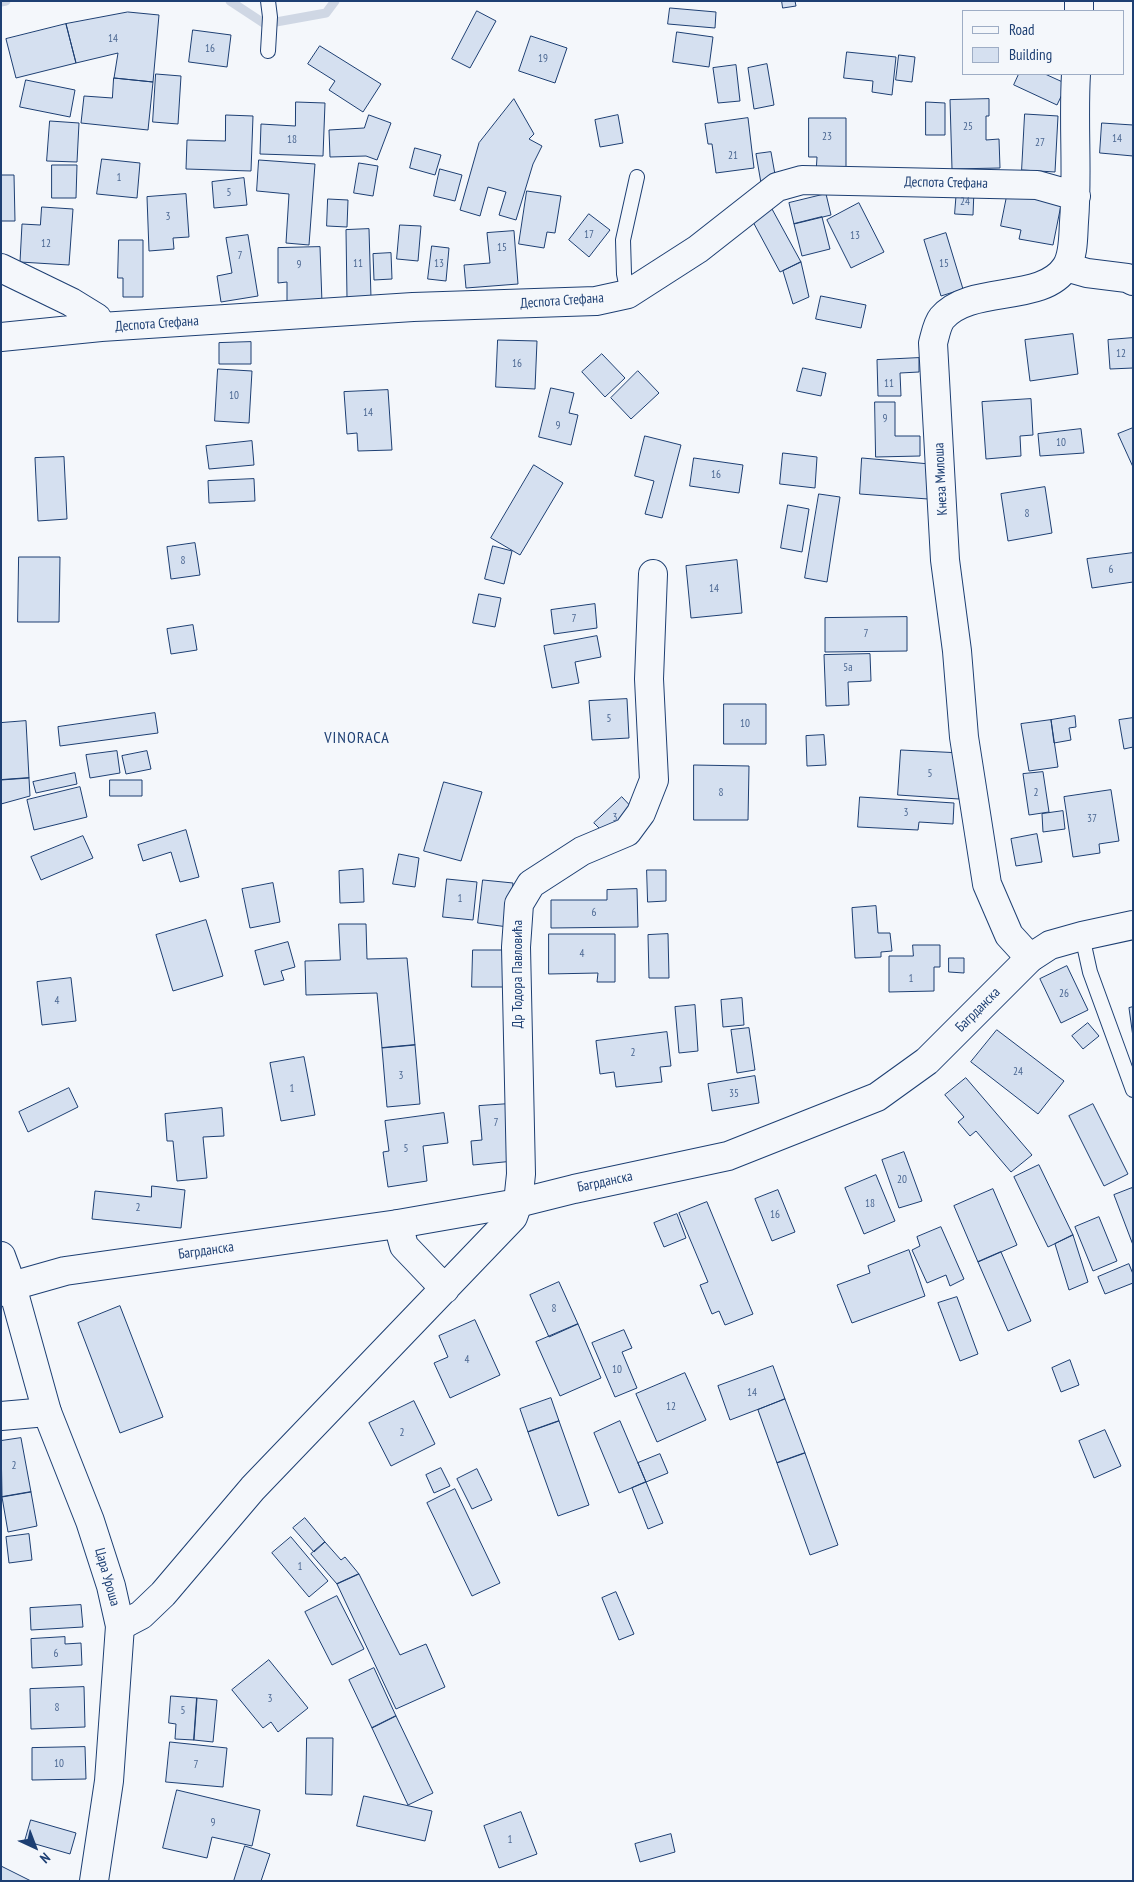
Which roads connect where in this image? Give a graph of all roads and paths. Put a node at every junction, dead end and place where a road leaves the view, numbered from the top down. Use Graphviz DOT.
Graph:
graph roads {
  1 [pos="268,1"];
  2 [pos="268,51"];
  3 [pos="1076,75"];
  4 [pos="637,177"];
  5 [pos="1076,196"];
  6 [pos="1066,267"];
  7 [pos="1,268"];
  8 [pos="1133,281"];
  9 [pos="628,294"];
  10 [pos="101,328"];
  11 [pos="1,337"];
  12 [pos="653,574"];
  13 [pos="1133,925"];
  14 [pos="1082,936"];
  15 [pos="1030,958"];
  16 [pos="1133,1090"];
  17 [pos="518,1203"];
  18 [pos="398,1224"];
  19 [pos="1,1256"];
  20 [pos="7,1289"];
  21 [pos="445,1289"];
  22 [pos="47,1412"];
  23 [pos="1,1416"];
  24 [pos="120,1626"];
  25 [pos="94,1881"];
  1 -- 2 [label="lane"];
  3 -- 5 [label="street"];
  4 -- 9 [label="lane"];
  5 -- 6 [label="street"];
  5 -- 9 [label="street, Деспота Стефана"];
  6 -- 8 [label="street"];
  6 -- 15 [label="street, Кнеза Милоша"];
  7 -- 10 [label="street, Деспота Стефана"];
  9 -- 10 [label="street, Деспота Стефана"];
  10 -- 11 [label="street, Деспота Стефана"];
  12 -- 17 [label="street, Др Тодора Павловића"];
  13 -- 14 [label="street, Багрданска"];
  14 -- 15 [label="street, Багрданска"];
  14 -- 16 [label="lane"];
  15 -- 17 [label="street, Багрданска"];
  17 -- 18 [label="street, Багрданска"];
  17 -- 21 [label="street"];
  18 -- 20 [label="street, Багрданска"];
  18 -- 21 [label="street"];
  19 -- 20 [label="street, Цара Уроша"];
  20 -- 22 [label="street, Цара Уроша"];
  21 -- 24 [label="street"];
  22 -- 23 [label="street"];
  22 -- 24 [label="street, Цара Уроша"];
  24 -- 25 [label="street, Цара Уроша"];
}
